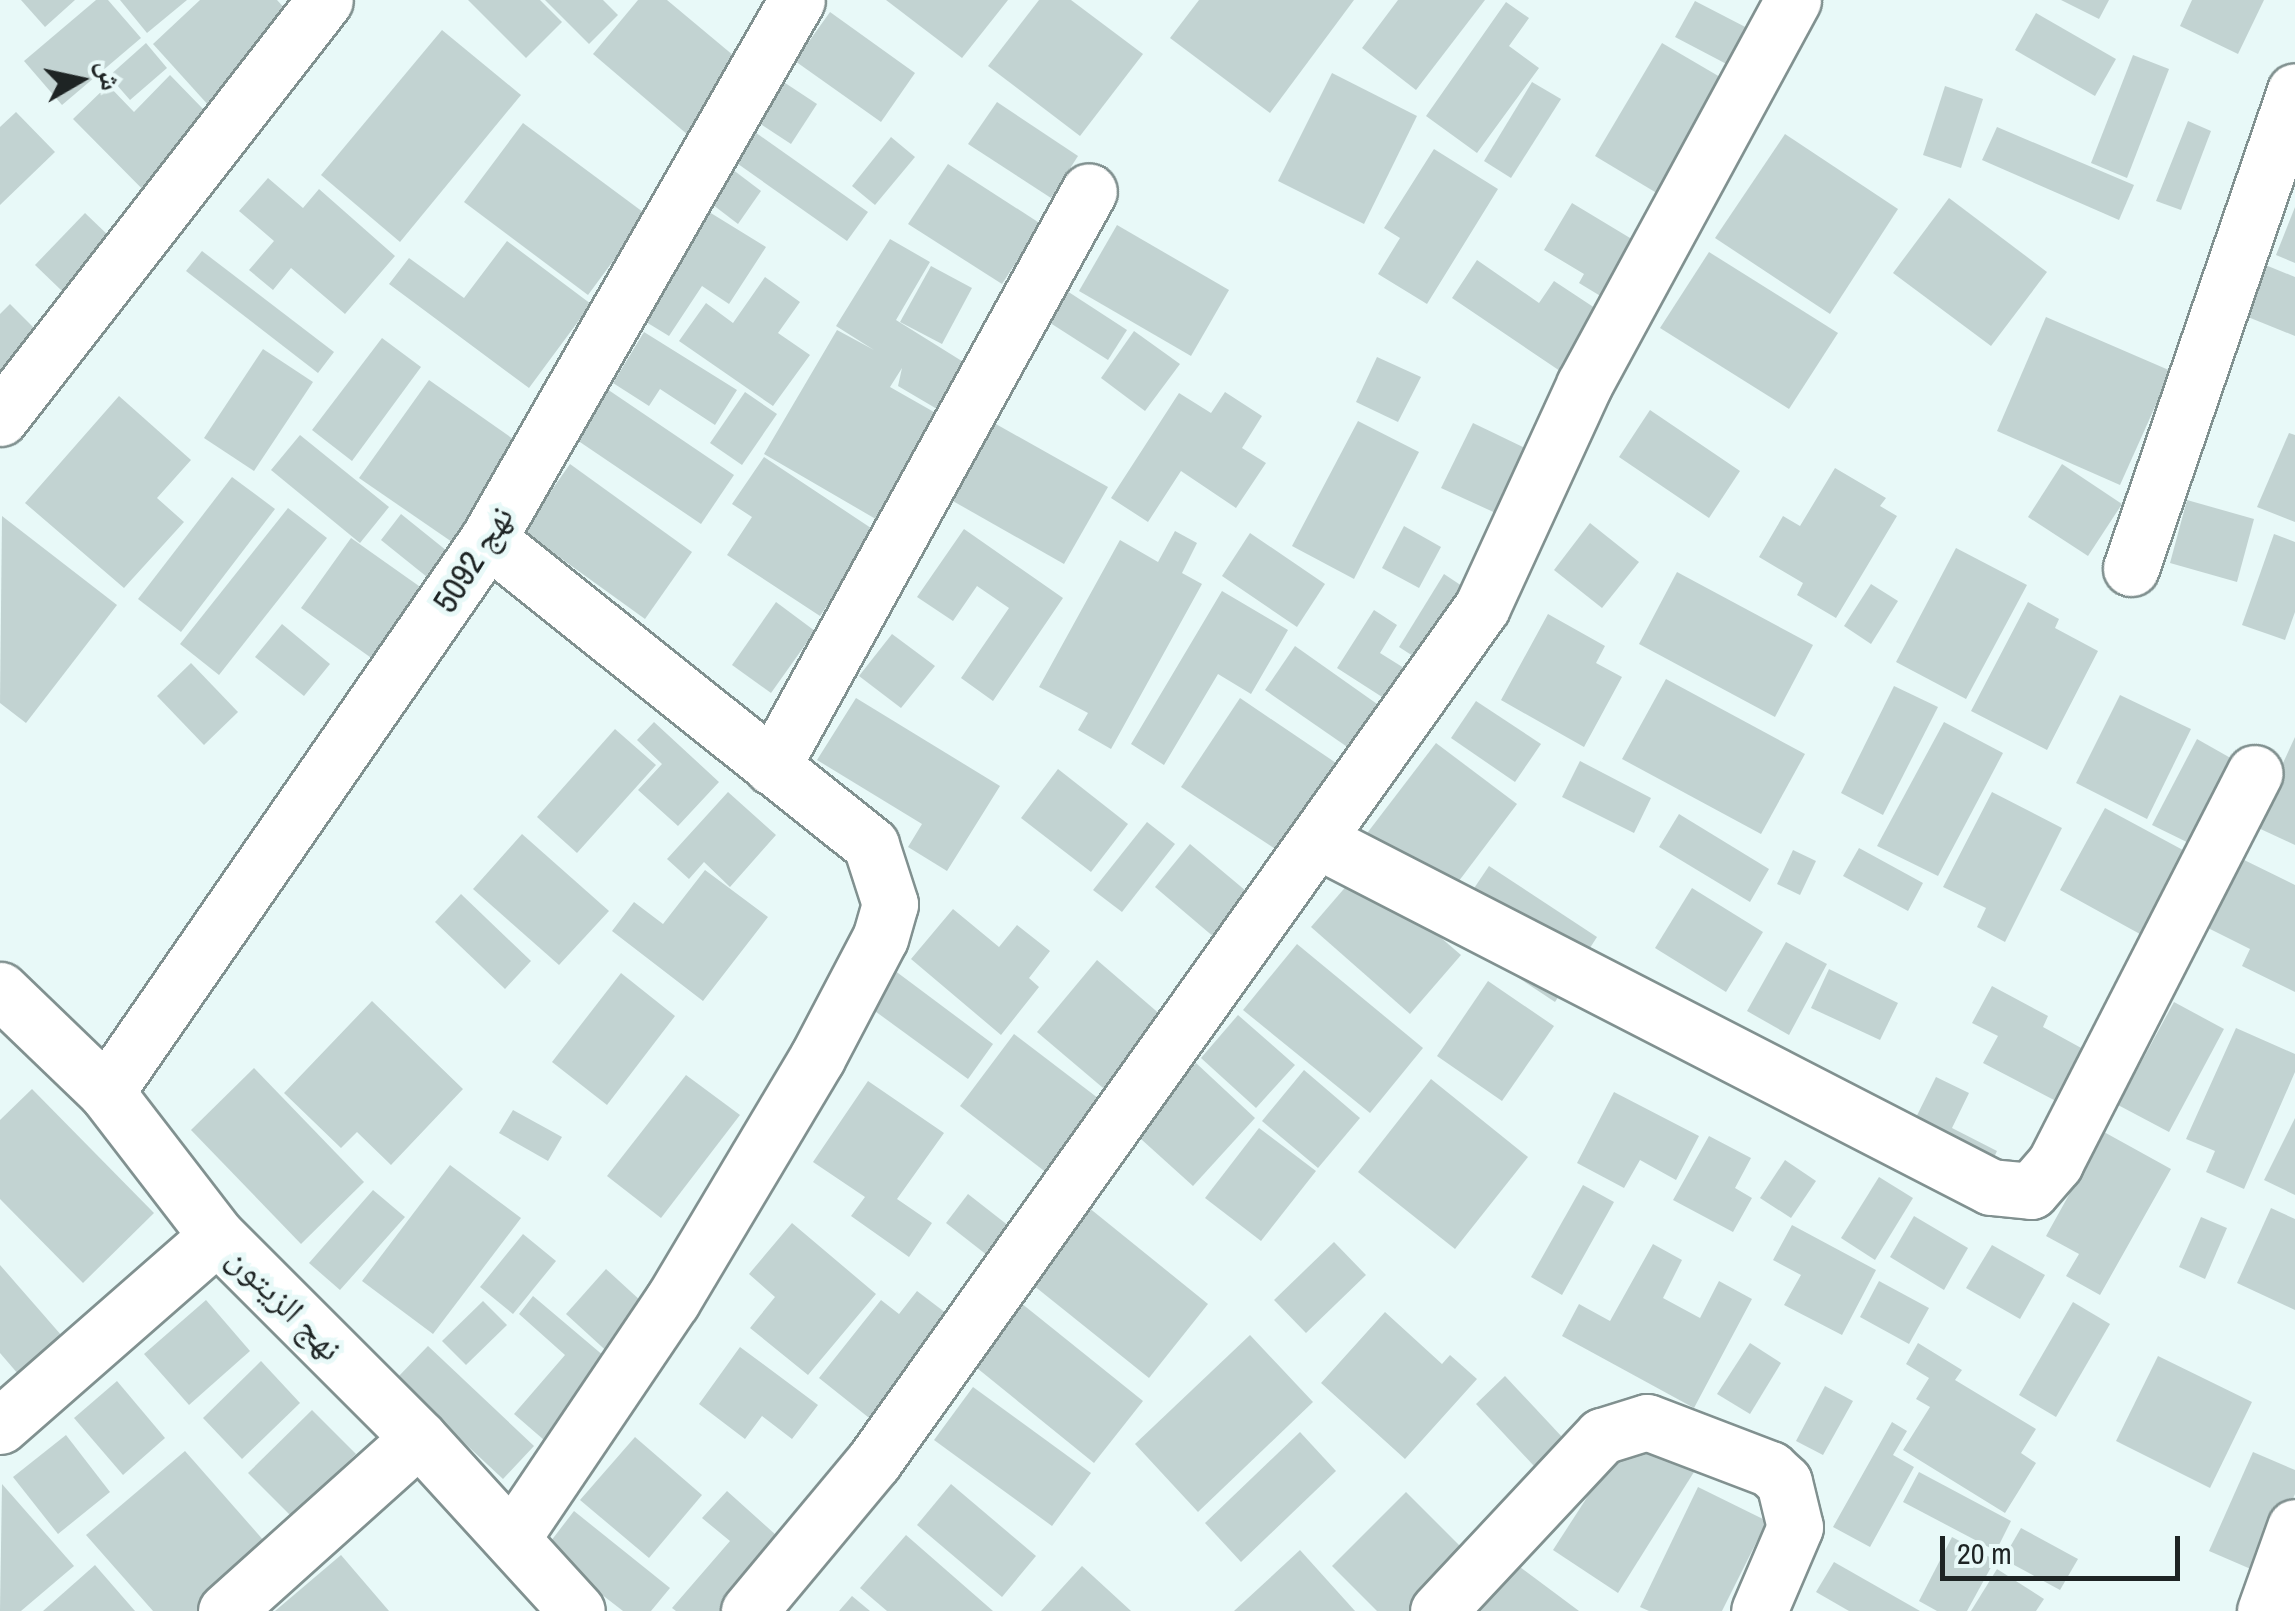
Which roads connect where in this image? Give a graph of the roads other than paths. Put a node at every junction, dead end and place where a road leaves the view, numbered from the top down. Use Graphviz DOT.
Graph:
graph roads {
  1 [pos="326,0"];
  2 [pos="798,0"];
  3 [pos="1793,0"];
  4 [pos="2295,91"];
  5 [pos="1089,192"];
  6 [pos="0,418"];
  7 [pos="488,539"];
  8 [pos="2131,568"];
  9 [pos="772,767"];
  10 [pos="2255,773"];
  11 [pos="1317,840"];
  12 [pos="0,990"];
  13 [pos="106,1092"];
  14 [pos="217,1236"];
  15 [pos="0,1426"];
  16 [pos="419,1438"];
  17 [pos="2295,1527"];
  18 [pos="512,1538"];
  19 [pos="226,1611"];
  20 [pos="577,1611"];
  21 [pos="749,1611"];
  22 [pos="1438,1611"];
  23 [pos="1758,1611"];
  24 [pos="2264,1611"];
  1 -- 6 [label="street"];
  2 -- 7 [label="street, نهج 5092"];
  3 -- 11 [label="street"];
  4 -- 8 [label="street"];
  5 -- 9 [label="street"];
  7 -- 9 [label="street"];
  7 -- 13 [label="street, نهج 5092"];
  9 -- 18 [label="street"];
  10 -- 11 [label="street"];
  11 -- 21 [label="street"];
  12 -- 13 [label="street, نهج الزيتون"];
  13 -- 14 [label="street, نهج الزيتون"];
  14 -- 15 [label="street"];
  14 -- 16 [label="street, نهج الزيتون"];
  16 -- 18 [label="street, نهج الزيتون"];
  16 -- 19 [label="street"];
  17 -- 24 [label="street"];
  18 -- 20 [label="street, نهج الزيتون"];
  22 -- 23 [label="street"];
}
